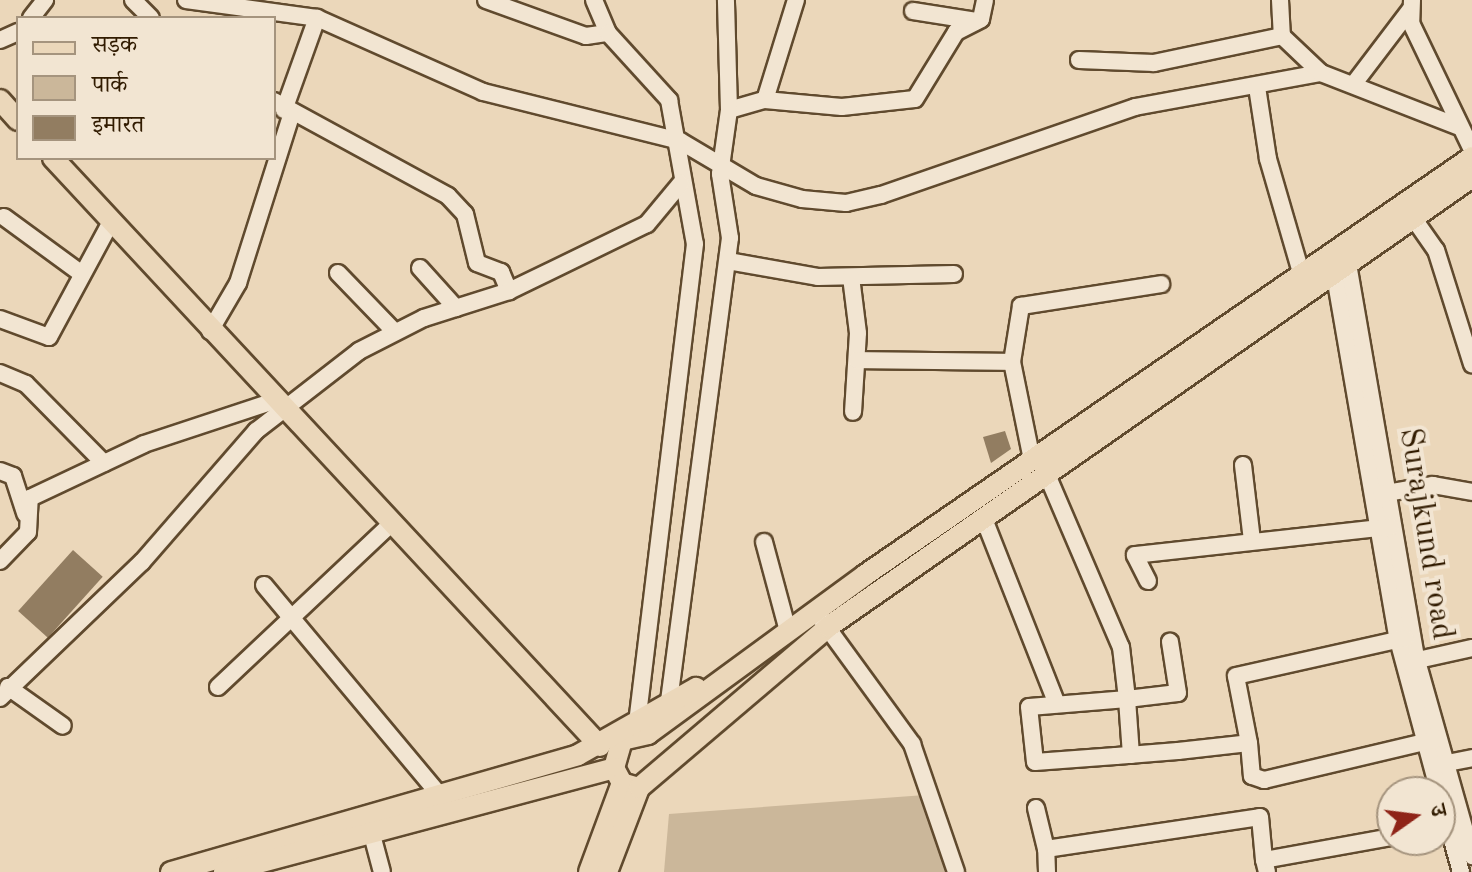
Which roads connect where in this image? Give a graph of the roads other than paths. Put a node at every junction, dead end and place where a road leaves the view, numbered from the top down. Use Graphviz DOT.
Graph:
graph roads {
  1 [pos="45,0"];
  2 [pos="133,0"];
  3 [pos="186,0"];
  4 [pos="486,0"];
  5 [pos="594,0"];
  6 [pos="726,0"];
  7 [pos="796,0"];
  8 [pos="985,0"];
  9 [pos="1280,0"];
  10 [pos="1411,5"];
  11 [pos="293,6"];
  12 [pos="913,11"];
  13 [pos="33,16"];
  14 [pos="149,16"];
  15 [pos="317,18"];
  16 [pos="976,21"];
  17 [pos="608,33"];
  18 [pos="1282,36"];
  19 [pos="1079,60"];
  20 [pos="1321,73"];
  21 [pos="1356,81"];
  22 [pos="1257,87"];
  23 [pos="0,100"];
  24 [pos="765,100"];
  25 [pos="283,109"];
  26 [pos="729,110"];
  27 [pos="16,118"];
  28 [pos="1457,126"];
  29 [pos="276,136"];
  30 [pos="680,141"];
  31 [pos="1472,150"];
  32 [pos="1472,157"];
  33 [pos="55,160"];
  34 [pos="270,160"];
  35 [pos="722,160"];
  36 [pos="1472,177"];
  37 [pos="681,183"];
  38 [pos="4,217"];
  39 [pos="1414,219"];
  40 [pos="111,222"];
  41 [pos="1341,260"];
  42 [pos="728,261"];
  43 [pos="420,268"];
  44 [pos="338,273"];
  45 [pos="82,274"];
  46 [pos="954,274"];
  47 [pos="1302,276"];
  48 [pos="851,277"];
  49 [pos="1161,284"];
  50 [pos="509,291"];
  51 [pos="456,308"];
  52 [pos="0,319"];
  53 [pos="210,331"];
  54 [pos="395,332"];
  55 [pos="857,360"];
  56 [pos="1012,362"];
  57 [pos="1472,364"];
  58 [pos="0,373"];
  59 [pos="279,406"];
  60 [pos="853,412"];
  61 [pos="1031,461"];
  62 [pos="104,463"];
  63 [pos="1243,465"];
  64 [pos="0,471"];
  65 [pos="1045,479"];
  66 [pos="1472,492"];
  67 [pos="1382,494"];
  68 [pos="984,519"];
  69 [pos="29,521"];
  70 [pos="391,524"];
  71 [pos="1386,527"];
  72 [pos="1252,540"];
  73 [pos="764,542"];
  74 [pos="0,561"];
  75 [pos="1148,581"];
  76 [pos="264,585"];
  77 [pos="821,619"];
  78 [pos="293,620"];
  79 [pos="788,631"];
  80 [pos="1405,638"];
  81 [pos="1170,642"];
  82 [pos="1472,648"];
  83 [pos="1410,662"];
  84 [pos="715,686"];
  85 [pos="218,687"];
  86 [pos="4,692"];
  87 [pos="1127,699"];
  88 [pos="669,701"];
  89 [pos="1057,704"];
  90 [pos="638,716"];
  91 [pos="63,726"];
  92 [pos="1431,741"];
  93 [pos="1249,743"];
  94 [pos="600,746"];
  95 [pos="1131,755"];
  96 [pos="1472,758"];
  97 [pos="1439,764"];
  98 [pos="1439,776"];
  99 [pos="632,780"];
  100 [pos="438,793"];
  101 [pos="1036,808"];
  102 [pos="371,831"];
  103 [pos="1376,841"];
  104 [pos="1046,849"];
  105 [pos="270,850"];
  106 [pos="1472,856"];
  107 [pos="1288,864"];
  108 [pos="1265,866"];
  109 [pos="171,872"];
  110 [pos="224,872"];
  111 [pos="382,872"];
  112 [pos="589,872"];
  113 [pos="607,872"];
  114 [pos="956,872"];
  115 [pos="1047,872"];
  1 -- 13 [label="street"];
  2 -- 14 [label="street"];
  3 -- 11 [label="street"];
  4 -- 17 [label="street"];
  5 -- 17 [label="street"];
  6 -- 26 [label="street"];
  7 -- 24 [label="street"];
  8 -- 16 [label="street"];
  9 -- 18 [label="street"];
  10 -- 21 [label="street"];
  10 -- 28 [label="street"];
  11 -- 15 [label="street"];
  12 -- 16 [label="street"];
  15 -- 25 [label="street"];
  15 -- 30 [label="street"];
  16 -- 24 [label="street"];
  17 -- 30 [label="street"];
  18 -- 19 [label="street"];
  18 -- 20 [label="street"];
  20 -- 21 [label="street"];
  20 -- 22 [label="street"];
  21 -- 28 [label="street"];
  22 -- 35 [label="street"];
  22 -- 47 [label="street"];
  23 -- 27 [label="main road"];
  24 -- 26 [label="street"];
  25 -- 29 [label="street"];
  25 -- 50 [label="street"];
  26 -- 35 [label="street"];
  28 -- 31 [label="street"];
  30 -- 35 [label="street"];
  30 -- 37 [label="street"];
  32 -- 41 [label="main road"];
  33 -- 40 [label="main road"];
  34 -- 53 [label="street"];
  35 -- 42 [label="street"];
  36 -- 39 [label="main road"];
  37 -- 50 [label="street"];
  37 -- 90 [label="street"];
  38 -- 45 [label="street"];
  39 -- 41 [label="main road"];
  39 -- 57 [label="street"];
  40 -- 45 [label="street"];
  40 -- 53 [label="main road"];
  41 -- 47 [label="main road"];
  41 -- 65 [label="main road"];
  41 -- 67 [label="street, Surajkund road"];
  42 -- 48 [label="street"];
  42 -- 88 [label="street"];
  43 -- 51 [label="street"];
  44 -- 54 [label="street"];
  45 -- 52 [label="street"];
  46 -- 48 [label="street"];
  47 -- 61 [label="main road"];
  48 -- 55 [label="street"];
  49 -- 56 [label="street"];
  50 -- 51 [label="street"];
  51 -- 54 [label="street"];
  53 -- 59 [label="main road"];
  54 -- 59 [label="street"];
  55 -- 56 [label="street"];
  55 -- 60 [label="street"];
  56 -- 61 [label="street"];
  58 -- 62 [label="street"];
  59 -- 62 [label="street"];
  59 -- 70 [label="main road"];
  59 -- 86 [label="street"];
  61 -- 65 [label="main road"];
  61 -- 77 [label="main road"];
  62 -- 69 [label="street"];
  63 -- 72 [label="street"];
  64 -- 69 [label="street"];
  65 -- 68 [label="main road"];
  65 -- 87 [label="street"];
  66 -- 67 [label="street"];
  67 -- 71 [label="street, Surajkund road"];
  68 -- 77 [label="main road"];
  68 -- 89 [label="street"];
  69 -- 74 [label="street"];
  70 -- 78 [label="street"];
  70 -- 94 [label="main road"];
  71 -- 72 [label="street"];
  71 -- 80 [label="street, Surajkund road"];
  72 -- 75 [label="street"];
  73 -- 79 [label="street"];
  76 -- 78 [label="street"];
  77 -- 79 [label="main road"];
  77 -- 99 [label="main road"];
  77 -- 114 [label="street"];
  78 -- 85 [label="street"];
  78 -- 100 [label="street"];
  79 -- 84 [label="main road"];
  80 -- 83 [label="street, Surajkund road"];
  80 -- 93 [label="street"];
  81 -- 87 [label="street"];
  82 -- 83 [label="street"];
  83 -- 92 [label="street, Surajkund road"];
  84 -- 88 [label="main road"];
  84 -- 99 [label="main road"];
  86 -- 91 [label="street"];
  87 -- 89 [label="street"];
  87 -- 95 [label="street"];
  88 -- 90 [label="main road"];
  89 -- 95 [label="street"];
  90 -- 94 [label="main road"];
  92 -- 93 [label="street"];
  92 -- 97 [label="street, Surajkund road"];
  93 -- 95 [label="street"];
  94 -- 100 [label="main road"];
  96 -- 97 [label="street"];
  97 -- 98 [label="street"];
  97 -- 106 [label="street, Surajkund road"];
  99 -- 102 [label="main road"];
  99 -- 112 [label="main road"];
  99 -- 113 [label="main road"];
  100 -- 105 [label="main road"];
  101 -- 104 [label="street"];
  102 -- 105 [label="main road"];
  102 -- 111 [label="street"];
  103 -- 107 [label="street"];
  104 -- 108 [label="street"];
  104 -- 115 [label="street"];
  105 -- 109 [label="main road"];
  105 -- 110 [label="main road"];
  107 -- 108 [label="street"];
}
